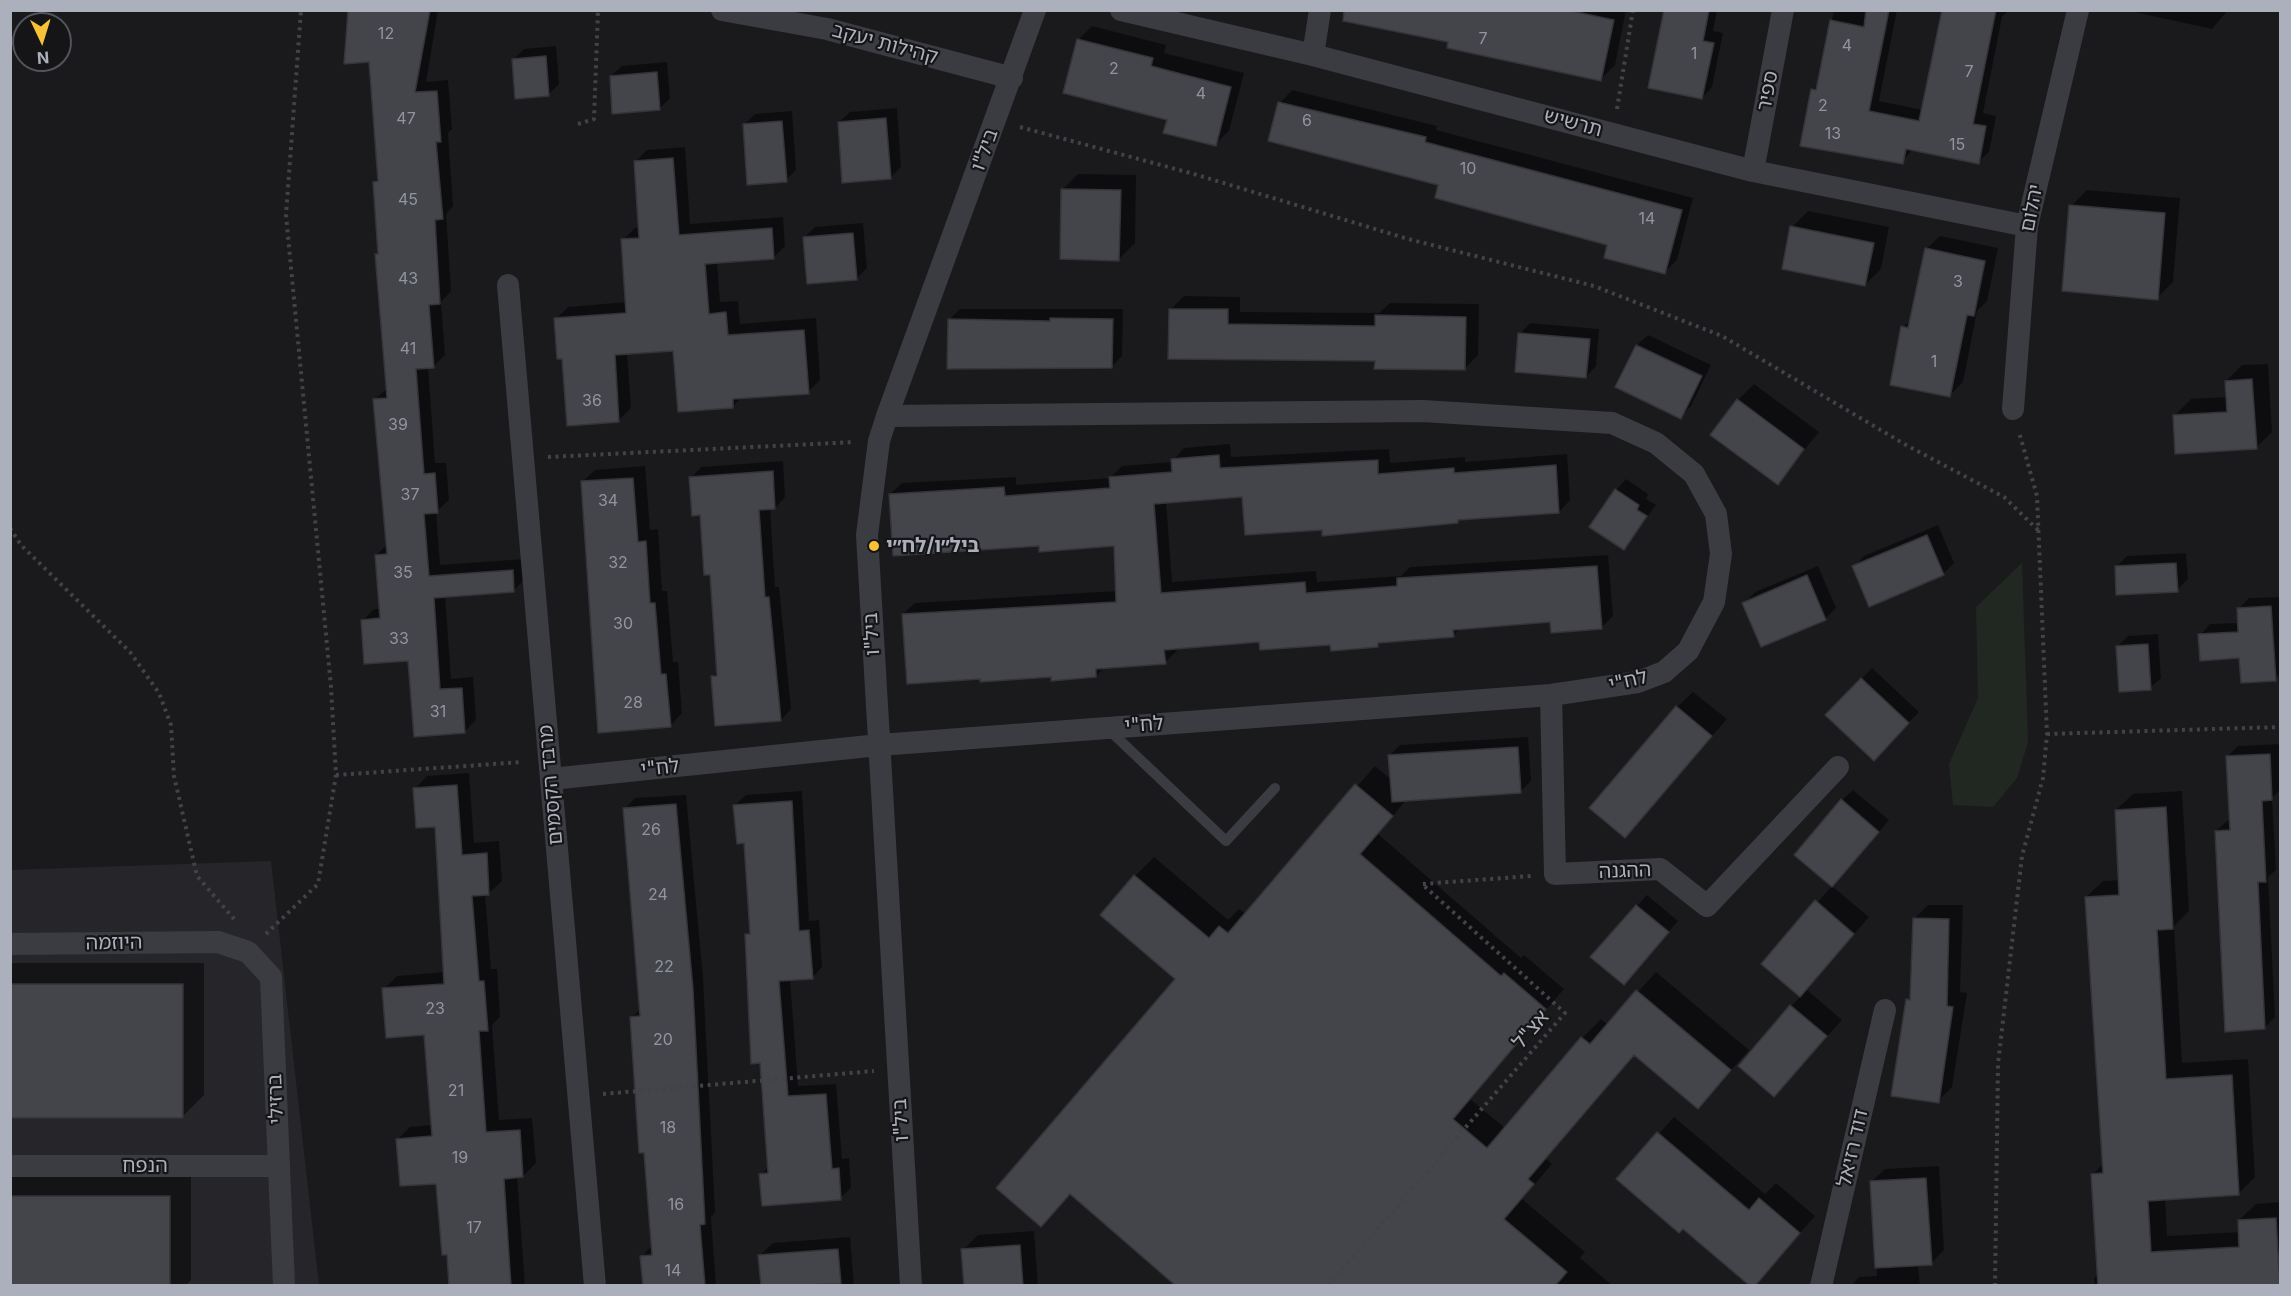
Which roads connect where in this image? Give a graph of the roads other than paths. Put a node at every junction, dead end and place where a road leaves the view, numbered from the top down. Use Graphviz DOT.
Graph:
graph roads {
  1 [pos="722,10"];
  2 [pos="1035,10"];
  3 [pos="1121,10"];
  4 [pos="1320,10"];
  5 [pos="1783,10"];
  6 [pos="2078,10"];
  7 [pos="1312,55"];
  8 [pos="1012,78"];
  9 [pos="1753,171"];
  10 [pos="2027,226"];
  11 [pos="508,285"];
  12 [pos="2013,409"];
  13 [pos="887,416"];
  14 [pos="1551,695"];
  15 [pos="1106,728"];
  16 [pos="879,745"];
  17 [pos="1838,767"];
  18 [pos="550,770"];
  19 [pos="1275,788"];
  20 [pos="218,942"];
  21 [pos="10,945"];
  22 [pos="1885,1010"];
  23 [pos="10,1166"];
  24 [pos="279,1166"];
  25 [pos="284,1286"];
  26 [pos="595,1286"];
  27 [pos="911,1286"];
  28 [pos="1821,1286"];
  1 -- 8 [label="street, קהילות יעקב"];
  2 -- 8 [label="street, ביל\"ו"];
  3 -- 7 [label="street, תרשיש"];
  4 -- 7 [label="street"];
  5 -- 9 [label="street, ספיר"];
  6 -- 10 [label="street, יהלום"];
  7 -- 9 [label="street, תרשיש"];
  8 -- 13 [label="street, ביל\"ו"];
  9 -- 10 [label="street, תרשיש"];
  10 -- 12 [label="street, יהלום"];
  11 -- 18 [label="street, מרבד הקסמים"];
  13 -- 14 [label="street, לח\"י"];
  13 -- 16 [label="street, ביל\"ו"];
  14 -- 15 [label="street, לח\"י"];
  14 -- 17 [label="street, ההגנה"];
  15 -- 16 [label="street, לח\"י"];
  15 -- 19 [label="lane"];
  16 -- 18 [label="street, לח\"י"];
  16 -- 27 [label="street, ביל\"ו"];
  18 -- 26 [label="street, מרבד הקסמים"];
  20 -- 21 [label="street, היוזמה"];
  20 -- 24 [label="street, ברזילי"];
  22 -- 28 [label="street, דוד רזיאל"];
  23 -- 24 [label="street, הנפח"];
  24 -- 25 [label="street, ברזילי"];
}
